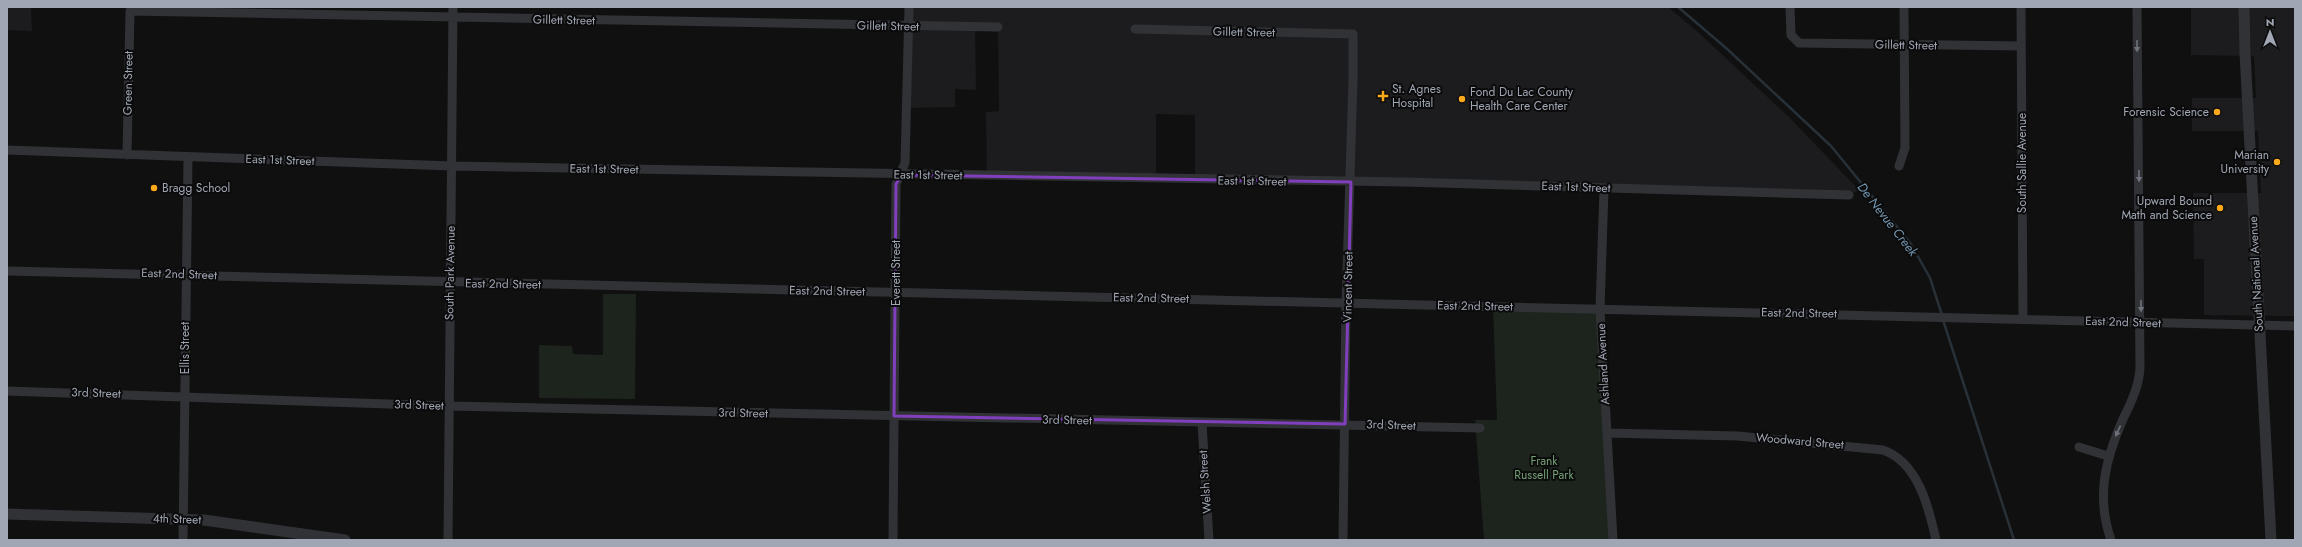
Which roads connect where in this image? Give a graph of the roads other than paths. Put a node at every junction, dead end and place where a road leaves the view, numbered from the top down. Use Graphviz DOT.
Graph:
graph roads {
  1 [pos="453,7"];
  2 [pos="910,7"];
  3 [pos="1790,7"];
  4 [pos="1904,7"];
  5 [pos="2021,7"];
  6 [pos="2137,7"];
  7 [pos="2244,7"];
  8 [pos="130,11"];
  9 [pos="453,18"];
  10 [pos="910,27"];
  11 [pos="998,27"];
  12 [pos="1135,29"];
  13 [pos="1352,34"];
  14 [pos="1904,45"];
  15 [pos="2021,46"];
  16 [pos="7,150"];
  17 [pos="127,155"];
  18 [pos="188,157"];
  19 [pos="452,166"];
  20 [pos="1899,166"];
  21 [pos="902,174"];
  22 [pos="1351,182"];
  23 [pos="1604,188"];
  24 [pos="1849,194"];
  25 [pos="7,271"];
  26 [pos="185,274"];
  27 [pos="450,283"];
  28 [pos="895,293"];
  29 [pos="1346,303"];
  30 [pos="1600,309"];
  31 [pos="2023,319"];
  32 [pos="2141,323"];
  33 [pos="2259,325"];
  34 [pos="2295,326"];
  35 [pos="7,391"];
  36 [pos="184,396"];
  37 [pos="449,406"];
  38 [pos="894,416"];
  39 [pos="1202,423"];
  40 [pos="1345,424"];
  41 [pos="1480,428"];
  42 [pos="1607,432"];
  43 [pos="2079,447"];
  44 [pos="2108,456"];
  45 [pos="7,514"];
  46 [pos="183,519"];
  47 [pos="183,540"];
  48 [pos="345,540"];
  49 [pos="448,540"];
  50 [pos="893,540"];
  51 [pos="1209,540"];
  52 [pos="1343,540"];
  53 [pos="1614,540"];
  54 [pos="1936,540"];
  55 [pos="2111,540"];
  56 [pos="2271,540"];
  1 -- 9 [label="street, South Park Avenue"];
  2 -- 10 [label="street, Everett Street"];
  3 -- 14 [label="street, Gillett Street"];
  4 -- 14 [label="street"];
  5 -- 15 [label="street, South Sallie Avenue"];
  6 -- 32 [label="street, one-way"];
  7 -- 33 [label="street, South National Avenue"];
  8 -- 9 [label="street, Gillett Street"];
  8 -- 17 [label="street, Green Street"];
  9 -- 10 [label="street, Gillett Street"];
  9 -- 19 [label="street, South Park Avenue"];
  10 -- 11 [label="street, Gillett Street"];
  10 -- 21 [label="street, Everett Street"];
  12 -- 13 [label="street, Gillett Street"];
  13 -- 22 [label="street, Vincent Street"];
  14 -- 15 [label="street, Gillett Street"];
  14 -- 20 [label="street"];
  15 -- 31 [label="street, South Sallie Avenue"];
  16 -- 17 [label="street, East 1st Street"];
  17 -- 18 [label="street, East 1st Street"];
  18 -- 19 [label="street, East 1st Street"];
  18 -- 26 [label="street, Ellis Street"];
  19 -- 21 [label="street, East 1st Street"];
  19 -- 27 [label="street, South Park Avenue"];
  21 -- 22 [label="street, East 1st Street"];
  21 -- 28 [label="street, Everett Street"];
  22 -- 23 [label="street, East 1st Street"];
  22 -- 29 [label="street, Vincent Street"];
  23 -- 24 [label="street, East 1st Street"];
  23 -- 30 [label="street, Ashland Avenue"];
  25 -- 26 [label="street, East 2nd Street"];
  26 -- 27 [label="street, East 2nd Street"];
  26 -- 36 [label="street, Ellis Street"];
  27 -- 28 [label="street, East 2nd Street"];
  27 -- 37 [label="street, South Park Avenue"];
  28 -- 29 [label="street, East 2nd Street"];
  28 -- 38 [label="street, Everett Street"];
  29 -- 30 [label="street, East 2nd Street"];
  29 -- 40 [label="street, Vincent Street"];
  30 -- 31 [label="street, East 2nd Street"];
  30 -- 42 [label="street, Ashland Avenue"];
  31 -- 32 [label="street, East 2nd Street"];
  32 -- 33 [label="street, East 2nd Street"];
  32 -- 44 [label="street, one-way"];
  33 -- 34 [label="street, East 2nd Street"];
  33 -- 56 [label="street, South National Avenue"];
  35 -- 36 [label="street, 3rd Street"];
  36 -- 37 [label="street, 3rd Street"];
  36 -- 46 [label="street, Ellis Street"];
  37 -- 38 [label="street, 3rd Street"];
  37 -- 49 [label="street, South Park Avenue"];
  38 -- 39 [label="street, 3rd Street"];
  38 -- 50 [label="street, Everett Street"];
  39 -- 40 [label="street, 3rd Street"];
  39 -- 51 [label="street, Welsh Street"];
  40 -- 41 [label="street, 3rd Street"];
  40 -- 52 [label="street, Vincent Street"];
  42 -- 53 [label="street, Ashland Avenue"];
  42 -- 54 [label="street, Woodward Street"];
  43 -- 44 [label="street"];
  44 -- 55 [label="street"];
  45 -- 46 [label="street, 4th Street"];
  46 -- 47 [label="street, Ellis Street"];
  46 -- 48 [label="street, 4th Street"];
}
